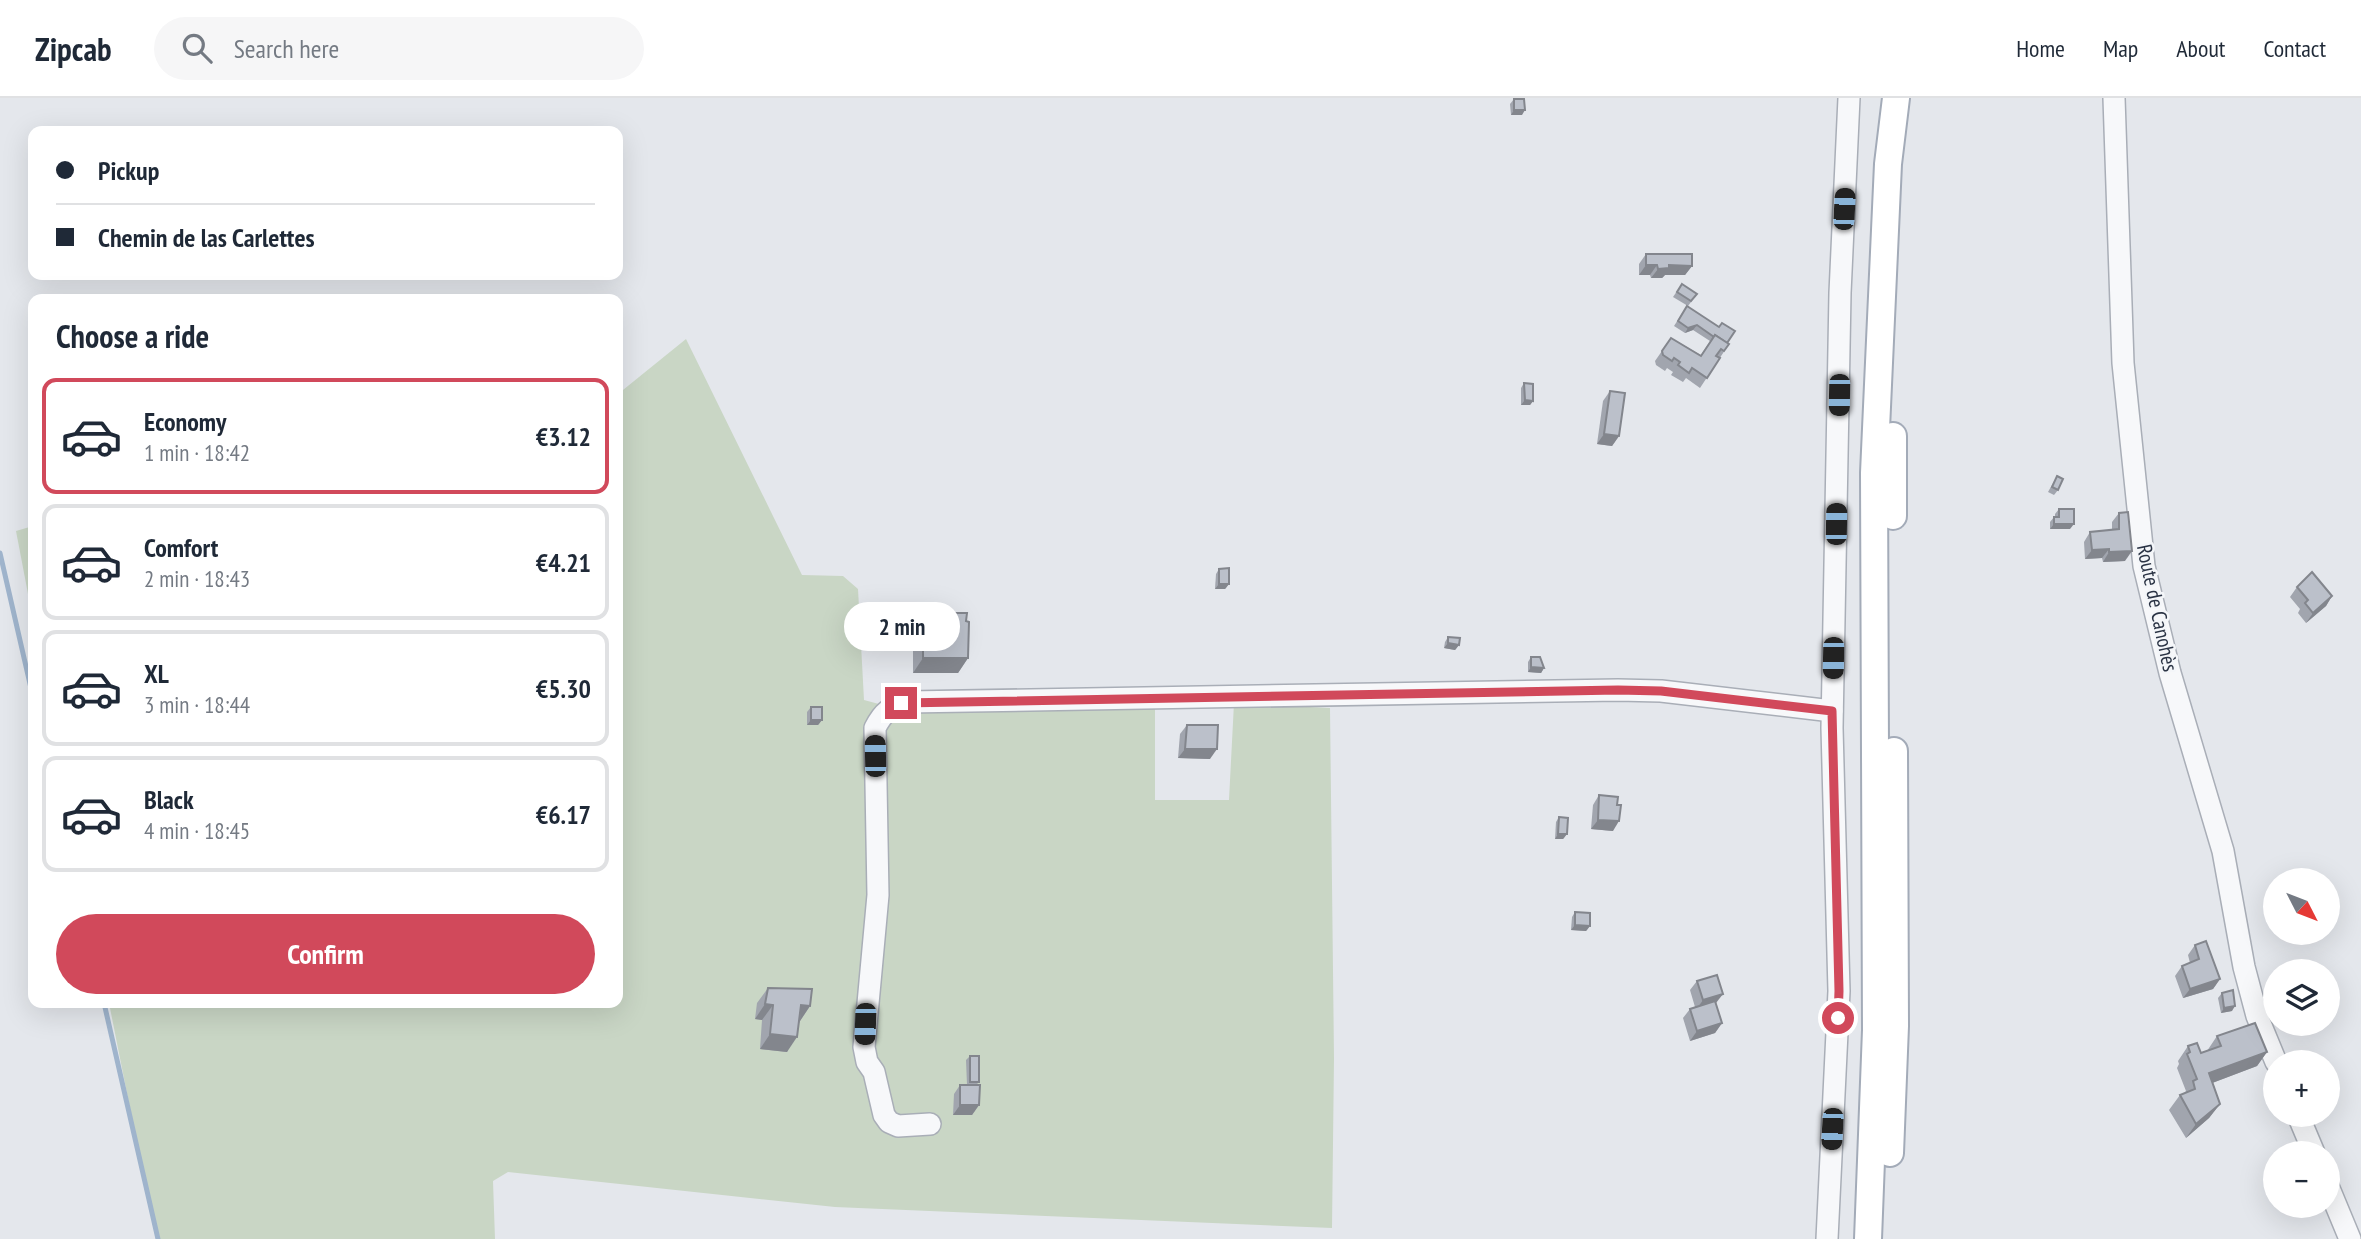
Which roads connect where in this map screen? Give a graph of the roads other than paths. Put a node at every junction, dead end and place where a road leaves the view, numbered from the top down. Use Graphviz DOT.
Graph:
graph roads {
  1 [pos="1849,98"];
  2 [pos="1884,98"];
  3 [pos="1896,98"];
  4 [pos="1909,98"];
  5 [pos="2114,98"];
  6 [pos="1874,472"];
  7 [pos="1832,711"];
  8 [pos="2271,1050"];
  9 [pos="930,1124"];
  10 [pos="2340,1215"];
  11 [pos="1827,1239"];
  12 [pos="1868,1239"];
  13 [pos="1885,1239"];
  14 [pos="2350,1239"];
  1 -- 7 [label="street"];
  2 -- 6 [label="main road"];
  3 -- 6 [label="main road"];
  4 -- 13 [label="main road"];
  5 -- 8 [label="street, Route de Canohès"];
  6 -- 12 [label="main road"];
  7 -- 9 [label="street"];
  7 -- 11 [label="street"];
  10 -- 14 [label="street"];
}
